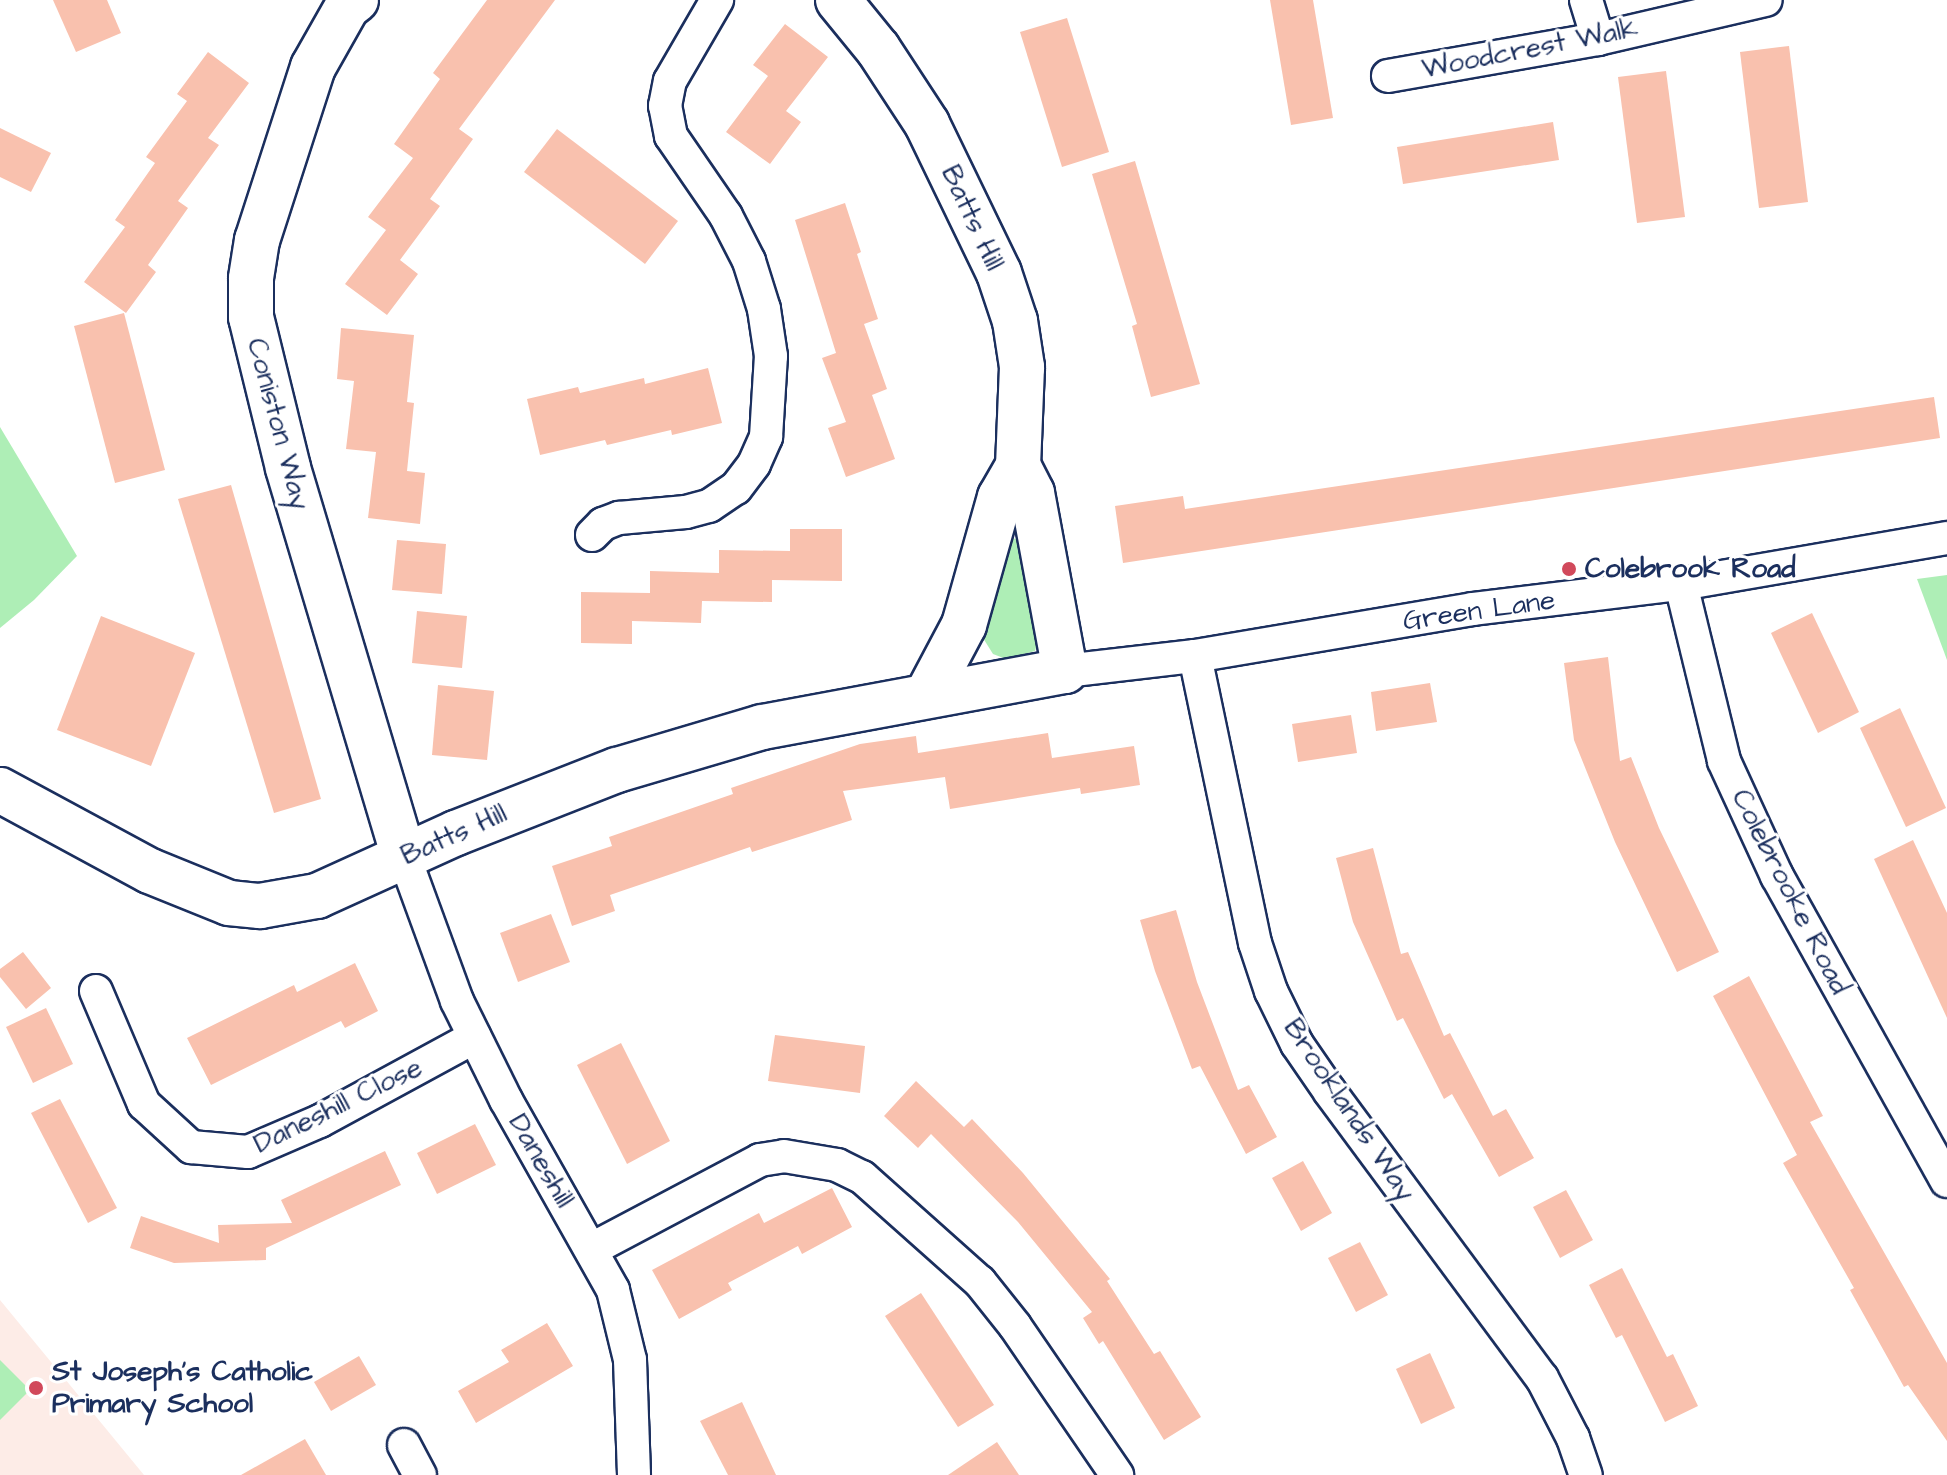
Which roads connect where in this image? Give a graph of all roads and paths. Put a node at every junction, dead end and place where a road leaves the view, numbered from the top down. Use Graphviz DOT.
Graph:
graph roads {
  1 [pos="356,0"];
  2 [pos="717,0"];
  3 [pos="1586,0"];
  4 [pos="1766,0"];
  5 [pos="845,2"];
  6 [pos="1598,39"];
  7 [pos="1388,76"];
  8 [pos="1018,466"];
  9 [pos="592,535"];
  10 [pos="1947,538"];
  11 [pos="1681,584"];
  12 [pos="1195,656"];
  13 [pos="1154,662"];
  14 [pos="1065,671"];
  15 [pos="927,695"];
  16 [pos="0,790"];
  17 [pos="404,856"];
  18 [pos="96,991"];
  19 [pos="475,1037"];
  20 [pos="1947,1181"];
  21 [pos="592,1249"];
  22 [pos="404,1445"];
  23 [pos="420,1475"];
  24 [pos="634,1475"];
  25 [pos="1117,1475"];
  26 [pos="1586,1475"];
  1 -- 17 [label="street, Coniston Way"];
  2 -- 9 [label="street"];
  3 -- 6 [label="street"];
  4 -- 6 [label="street, Woodcrest Walk"];
  5 -- 8 [label="street, Batts Hill"];
  6 -- 7 [label="street, Woodcrest Walk"];
  8 -- 14 [label="street, Batts Hill"];
  8 -- 15 [label="street, Batts Hill"];
  10 -- 11 [label="street, Green Lane"];
  11 -- 12 [label="street, Green Lane"];
  11 -- 20 [label="street, Colebrooke Road"];
  12 -- 13 [label="street, Green Lane"];
  12 -- 26 [label="street, Brooklands Way"];
  13 -- 14 [label="street, Batts Hill"];
  14 -- 15 [label="street, Batts Hill"];
  15 -- 17 [label="street, Batts Hill"];
  16 -- 17 [label="street, Batts Hill"];
  17 -- 19 [label="street, Daneshill"];
  18 -- 19 [label="street, Daneshill Close"];
  19 -- 21 [label="street, Daneshill"];
  21 -- 24 [label="street, Daneshill"];
  21 -- 25 [label="street"];
  22 -- 23 [label="street"];
}
